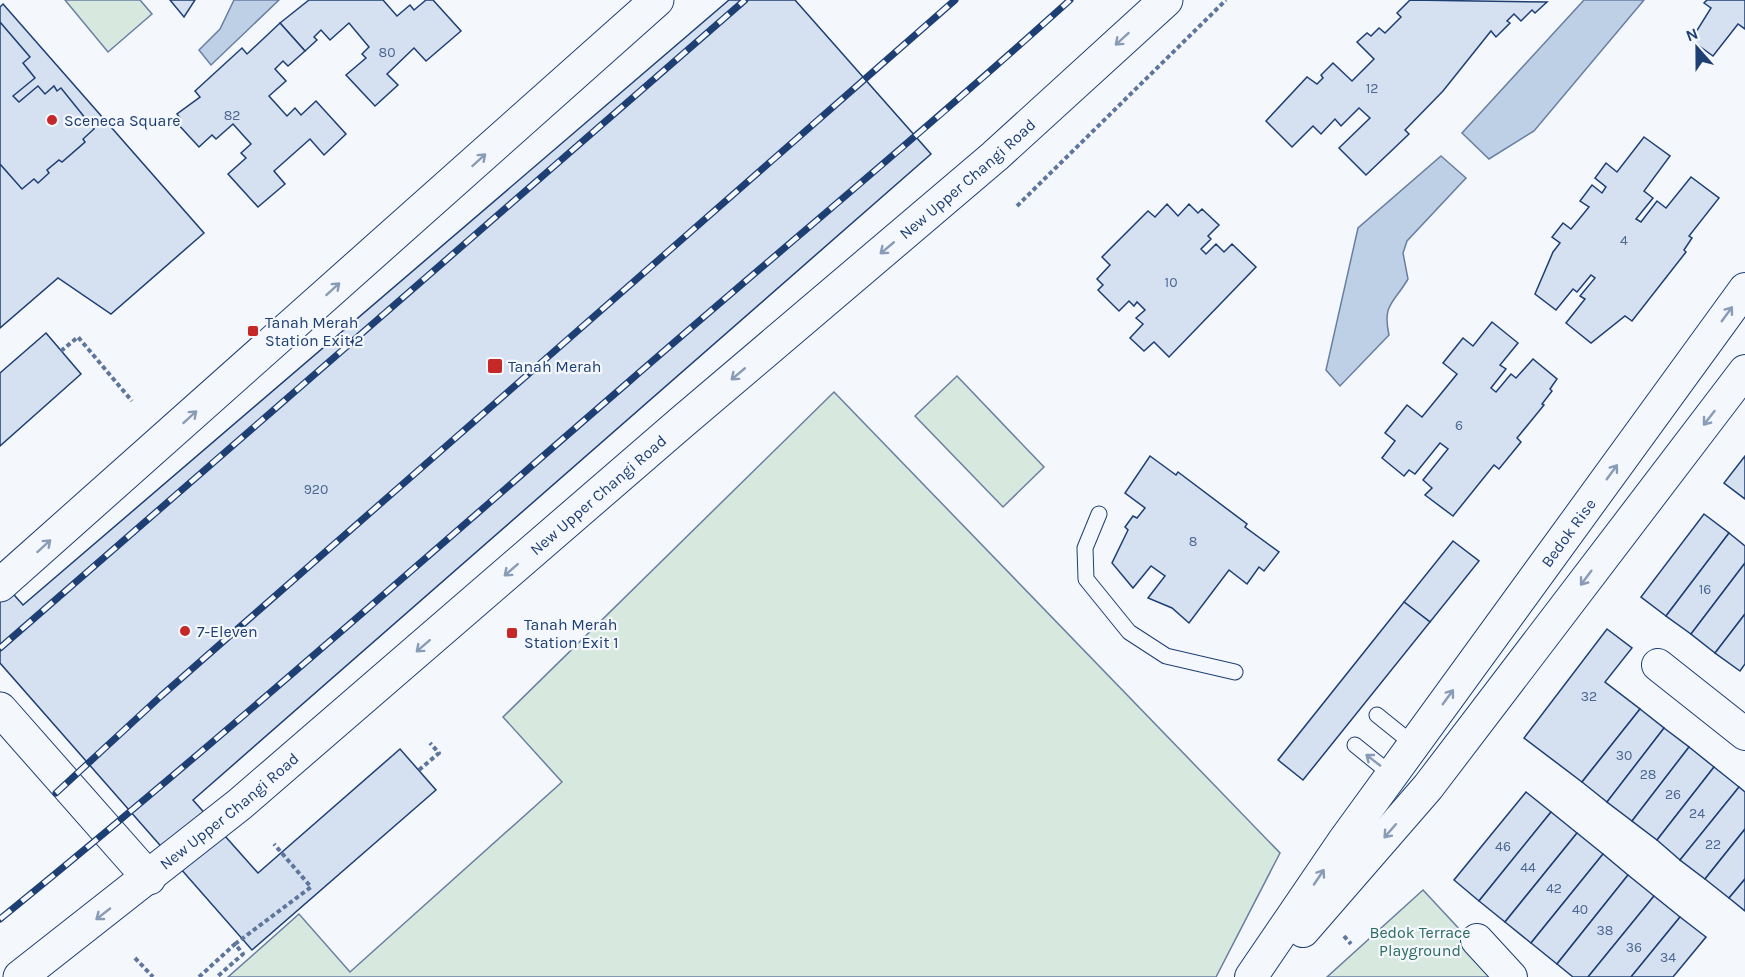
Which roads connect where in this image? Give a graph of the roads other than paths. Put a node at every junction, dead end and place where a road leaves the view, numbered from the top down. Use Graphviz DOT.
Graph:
graph roads {
  1 [pos="657,0"];
  2 [pos="1166,0"];
  3 [pos="1745,289"];
  4 [pos="1745,371"];
  5 [pos="1100,514"];
  6 [pos="0,585"];
  7 [pos="1658,664"];
  8 [pos="1235,672"];
  9 [pos="0,709"];
  10 [pos="1377,715"];
  11 [pos="1745,734"];
  12 [pos="1413,744"];
  13 [pos="1354,746"];
  14 [pos="1444,766"];
  15 [pos="1392,775"];
  16 [pos="149,878"];
  17 [pos="1477,940"];
  18 [pos="20,977"];
  19 [pos="1251,977"];
  20 [pos="1263,977"];
  21 [pos="1511,977"];
  6 -- 1 [label="main road, one-way"];
  2 -- 16 [label="main road, New Upper Changi Road, one-way"];
  12 -- 3 [label="street, Bedok Rise, one-way"];
  4 -- 14 [label="street, one-way"];
  5 -- 8 [label="lane"];
  7 -- 11 [label="street"];
  9 -- 16 [label="main road"];
  10 -- 12 [label="lane"];
  12 -- 15 [label="street, Bedok Rise"];
  15 -- 13 [label="lane, one-way"];
  14 -- 15 [label="street"];
  14 -- 20 [label="street, one-way"];
  19 -- 15 [label="street, Bedok Rise, one-way"];
  16 -- 18 [label="main road, New Upper Changi Road, one-way"];
  17 -- 21 [label="street"];
}
